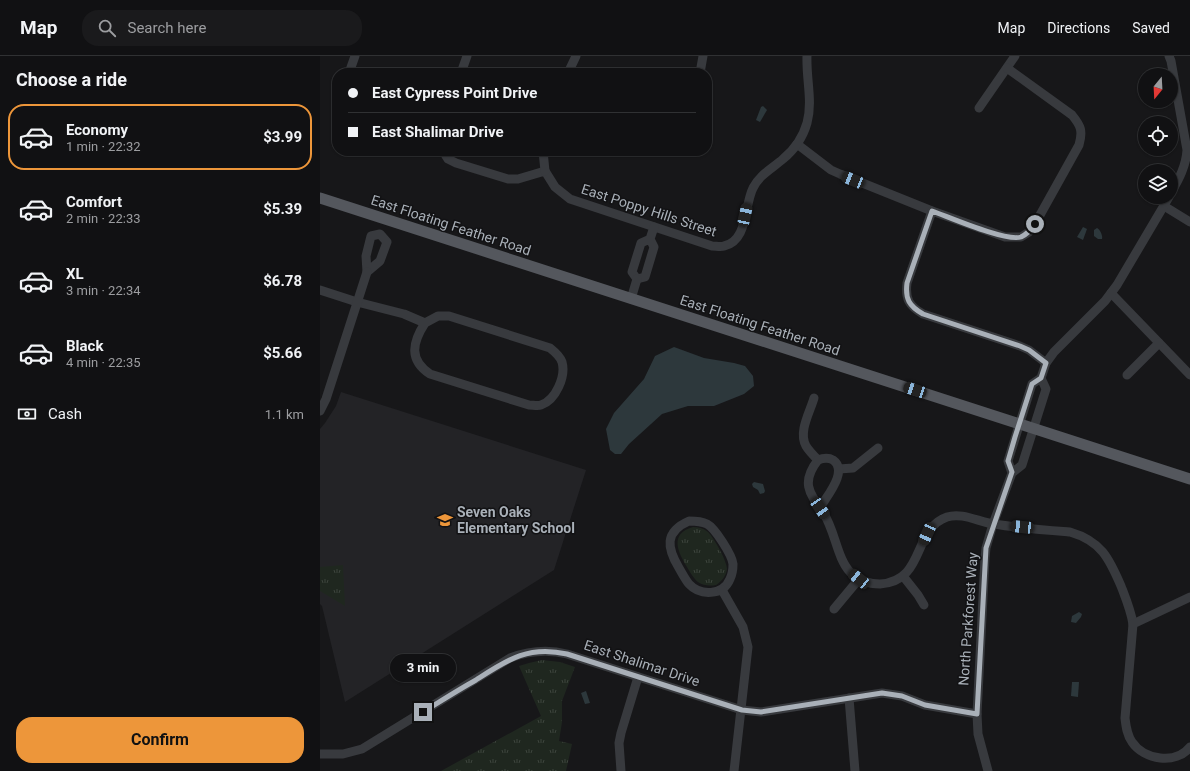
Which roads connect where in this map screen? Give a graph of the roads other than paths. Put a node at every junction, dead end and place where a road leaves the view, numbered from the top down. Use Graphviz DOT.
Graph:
graph roads {
  1 [pos="355,56"];
  2 [pos="467,56"];
  3 [pos="576,56"];
  4 [pos="703,56"];
  5 [pos="807,56"];
  6 [pos="1015,56"];
  7 [pos="1169,56"];
  8 [pos="351,68"];
  9 [pos="463,68"];
  10 [pos="570,68"];
  11 [pos="701,68"];
  12 [pos="1007,68"];
  13 [pos="979,108"];
  14 [pos="797,144"];
  15 [pos="446,156"];
  16 [pos="544,156"];
  17 [pos="545,171"];
  18 [pos="1178,181"];
  19 [pos="320,198"];
  20 [pos="1164,206"];
  21 [pos="932,211"];
  22 [pos="384,219"];
  23 [pos="1190,222"];
  24 [pos="654,227"];
  25 [pos="380,234"];
  26 [pos="650,239"];
  27 [pos="367,272"];
  28 [pos="637,280"];
  29 [pos="320,290"];
  30 [pos="1111,293"];
  31 [pos="631,299"];
  32 [pos="357,302"];
  33 [pos="425,324"];
  34 [pos="1160,343"];
  35 [pos="1046,363"];
  36 [pos="1190,374"];
  37 [pos="1127,375"];
  38 [pos="1041,378"];
  39 [pos="814,398"];
  40 [pos="320,411"];
  41 [pos="1019,424"];
  42 [pos="1034,429"];
  43 [pos="878,448"];
  44 [pos="818,460"];
  45 [pos="839,469"];
  46 [pos="1012,472"];
  47 [pos="1190,479"];
  48 [pos="820,508"];
  49 [pos="993,524"];
  50 [pos="903,576"];
  51 [pos="859,579"];
  52 [pos="722,590"];
  53 [pos="1190,597"];
  54 [pos="924,605"];
  55 [pos="834,609"];
  56 [pos="1133,624"];
  57 [pos="638,677"];
  58 [pos="849,698"];
  59 [pos="742,710"];
  60 [pos="977,714"];
  61 [pos="1190,747"];
  62 [pos="320,754"];
  63 [pos="621,771"];
  64 [pos="734,771"];
  65 [pos="855,771"];
  66 [pos="988,771"];
  1 -- 8 [label="street"];
  2 -- 9 [label="street"];
  3 -- 10 [label="street"];
  4 -- 11 [label="street"];
  5 -- 14 [label="street"];
  6 -- 12 [label="street"];
  7 -- 18 [label="street"];
  12 -- 13 [label="street"];
  12 -- 21 [label="street"];
  14 -- 21 [label="street"];
  14 -- 24 [label="street, East Poppy Hills Street"];
  15 -- 17 [label="street"];
  16 -- 17 [label="street"];
  17 -- 24 [label="street, East Poppy Hills Street"];
  19 -- 22 [label="main road, East Floating Feather Road"];
  20 -- 23 [label="street"];
  20 -- 30 [label="street"];
  21 -- 35 [label="street"];
  22 -- 25 [label="street"];
  22 -- 31 [label="main road, East Floating Feather Road"];
  24 -- 26 [label="street"];
  25 -- 27 [label="street"];
  25 -- 27 [label="street"];
  26 -- 28 [label="street"];
  26 -- 28 [label="street"];
  27 -- 32 [label="street"];
  28 -- 31 [label="street"];
  29 -- 32 [label="street"];
  30 -- 34 [label="street"];
  30 -- 35 [label="street"];
  31 -- 41 [label="main road, East Floating Feather Road"];
  32 -- 33 [label="street"];
  32 -- 40 [label="street"];
  33 -- 33 [label="street"];
  34 -- 36 [label="street"];
  34 -- 37 [label="street"];
  35 -- 38 [label="street"];
  38 -- 41 [label="street, North Parkforest Way"];
  38 -- 42 [label="street, North Parkforest Way"];
  39 -- 44 [label="street"];
  41 -- 42 [label="main road, East Floating Feather Road"];
  41 -- 46 [label="street, North Parkforest Way"];
  42 -- 46 [label="street, North Parkforest Way"];
  42 -- 47 [label="main road, East Floating Feather Road"];
  43 -- 45 [label="street"];
  44 -- 45 [label="street"];
  44 -- 48 [label="street"];
  45 -- 48 [label="street"];
  46 -- 49 [label="street, North Parkforest Way"];
  48 -- 51 [label="street"];
  49 -- 50 [label="street"];
  49 -- 56 [label="street"];
  49 -- 60 [label="street, North Parkforest Way"];
  50 -- 51 [label="street"];
  50 -- 54 [label="street"];
  51 -- 55 [label="street"];
  52 -- 52 [label="street"];
  52 -- 59 [label="street"];
  53 -- 56 [label="street"];
  56 -- 61 [label="street"];
  57 -- 59 [label="street, East Shalimar Drive"];
  57 -- 62 [label="street, East Shalimar Drive"];
  57 -- 63 [label="street"];
  58 -- 59 [label="street, East Shalimar Drive"];
  58 -- 60 [label="street, East Shalimar Drive"];
  58 -- 65 [label="street"];
  59 -- 64 [label="street"];
  60 -- 66 [label="street, North Parkforest Way"];
}
